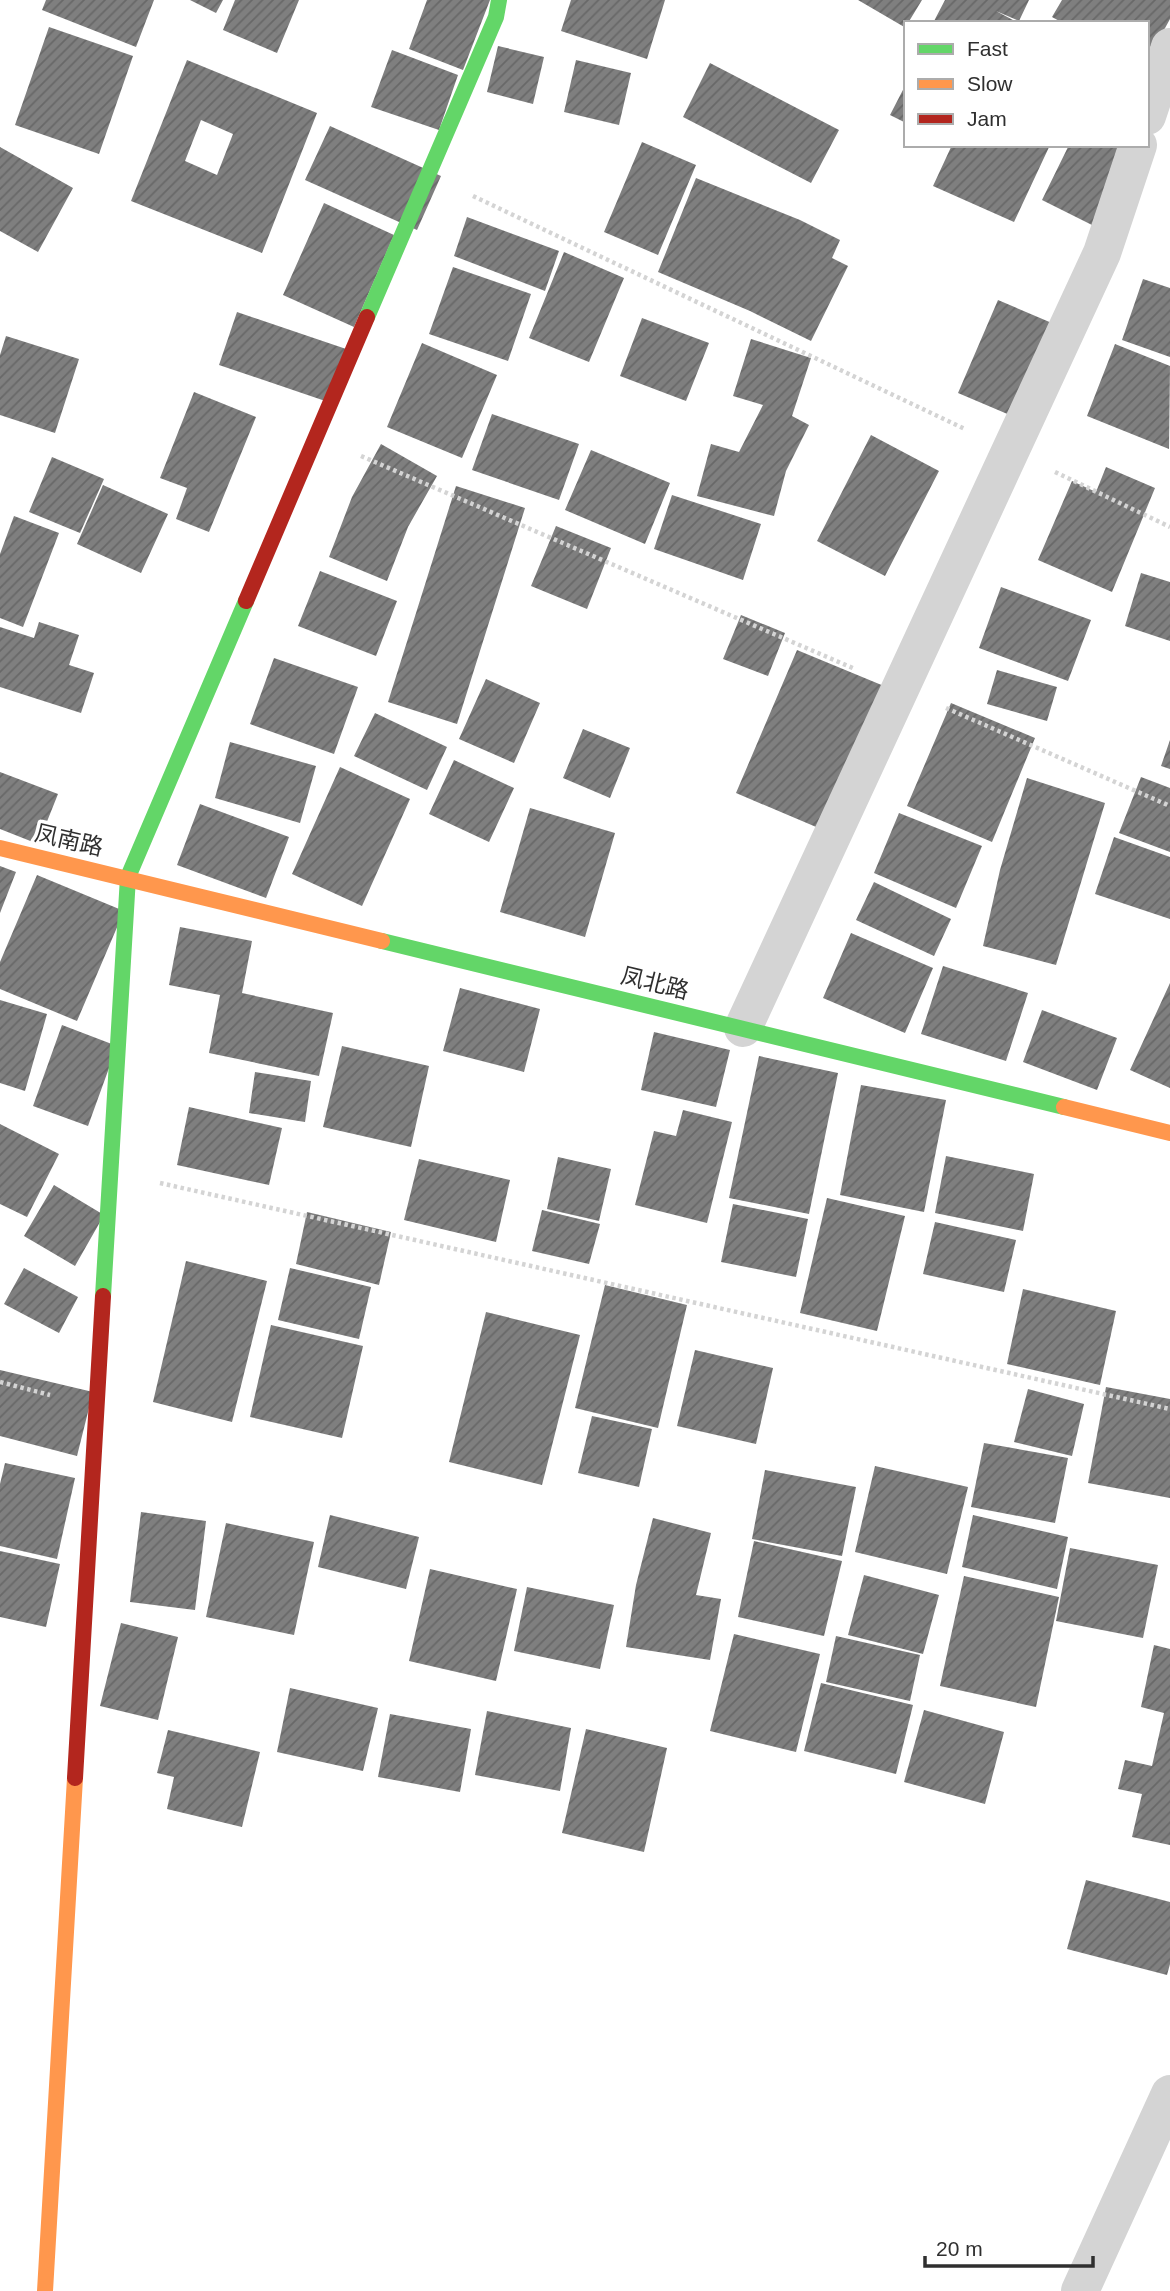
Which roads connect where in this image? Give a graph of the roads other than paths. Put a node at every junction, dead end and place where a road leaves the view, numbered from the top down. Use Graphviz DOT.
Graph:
graph roads {
  1 [pos="499,0"];
  2 [pos="1170,47"];
  3 [pos="1149,110"];
  4 [pos="1137,147"];
  5 [pos="0,848"];
  6 [pos="128,877"];
  7 [pos="743,1028"];
  8 [pos="1170,1133"];
  9 [pos="1170,2094"];
  10 [pos="46,2291"];
  11 [pos="1080,2291"];
  1 -- 6 [label="street"];
  2 -- 3 [label="street"];
  4 -- 7 [label="street"];
  5 -- 6 [label="street, 凤南路"];
  6 -- 7 [label="street, 凤北路"];
  6 -- 10 [label="street"];
  7 -- 8 [label="street, 凤北路"];
  9 -- 11 [label="street"];
}
